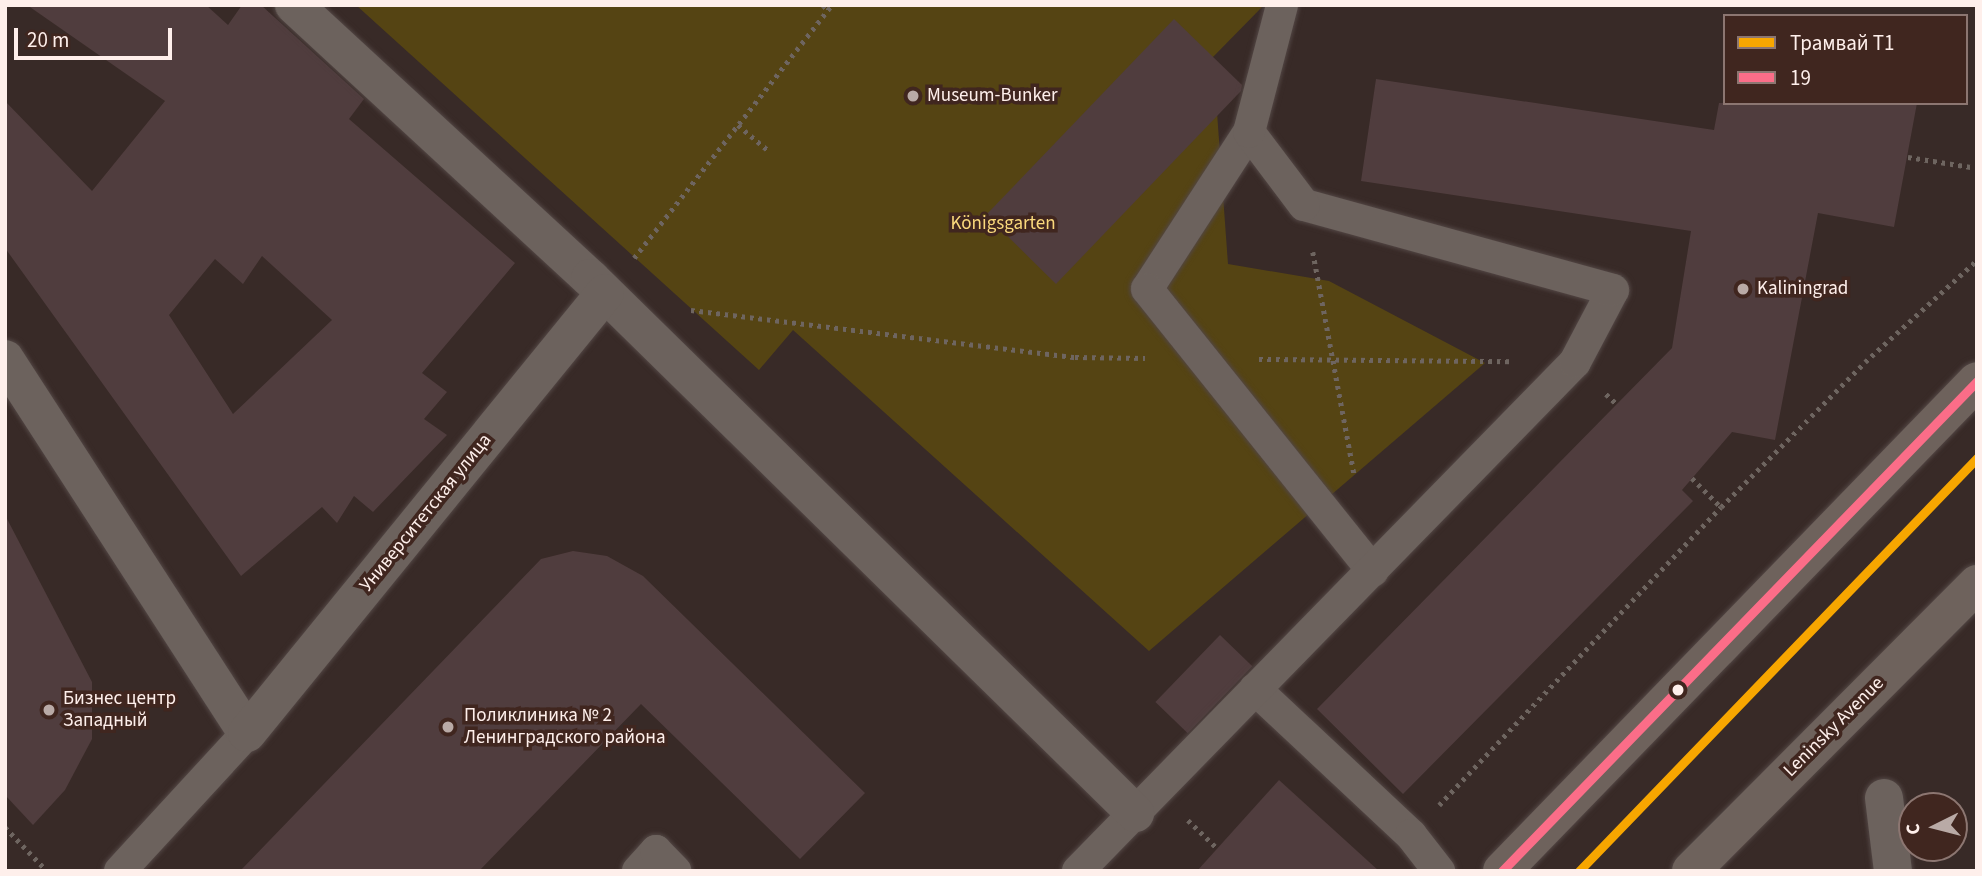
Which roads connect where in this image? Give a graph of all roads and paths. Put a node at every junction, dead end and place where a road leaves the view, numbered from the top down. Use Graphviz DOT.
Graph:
graph roads {
  1 [pos="294,5"];
  2 [pos="823,5"];
  3 [pos="1282,5"];
  4 [pos="830,8"];
  5 [pos="738,125"];
  6 [pos="1249,132"];
  7 [pos="768,150"];
  8 [pos="1908,157"];
  9 [pos="1977,168"];
  10 [pos="1304,205"];
  11 [pos="1977,260"];
  12 [pos="629,264"];
  13 [pos="605,293"];
  14 [pos="680,308"];
  15 [pos="1202,358"];
  16 [pos="5,359"];
  17 [pos="1333,360"];
  18 [pos="1575,362"];
  19 [pos="1977,381"];
  20 [pos="1692,478"];
  21 [pos="1355,479"];
  22 [pos="1721,507"];
  23 [pos="1373,571"];
  24 [pos="1977,584"];
  25 [pos="1255,689"];
  26 [pos="247,733"];
  27 [pos="1884,799"];
  28 [pos="1135,813"];
  29 [pos="5,827"];
  30 [pos="1411,835"];
  31 [pos="47,871"];
  32 [pos="120,871"];
  33 [pos="638,871"];
  34 [pos="675,871"];
  35 [pos="1077,871"];
  36 [pos="1439,871"];
  37 [pos="1502,871"];
  38 [pos="1691,871"];
  39 [pos="1892,871"];
  1 -- 13 [label="street"];
  2 -- 4 [label="path"];
  3 -- 6 [label="lane"];
  4 -- 5 [label="path"];
  5 -- 7 [label="path"];
  5 -- 12 [label="path"];
  6 -- 10 [label="lane"];
  6 -- 15 [label="lane"];
  8 -- 9 [label="path"];
  10 -- 17 [label="path"];
  10 -- 18 [label="lane"];
  11 -- 22 [label="path"];
  13 -- 26 [label="street, Университетская улица"];
  13 -- 28 [label="street"];
  14 -- 15 [label="path"];
  15 -- 17 [label="path"];
  15 -- 23 [label="lane"];
  16 -- 26 [label="street"];
  17 -- 18 [label="path"];
  17 -- 21 [label="path"];
  18 -- 23 [label="lane"];
  19 -- 37 [label="main road"];
  20 -- 22 [label="path"];
  22 -- 30 [label="path"];
  23 -- 25 [label="lane"];
  24 -- 38 [label="main road, Leninsky Avenue"];
  25 -- 28 [label="lane"];
  25 -- 30 [label="lane"];
  26 -- 32 [label="lane, Университетская улица"];
  27 -- 39 [label="street"];
  28 -- 35 [label="lane"];
  29 -- 31 [label="path"];
  30 -- 36 [label="lane"];
  33 -- 34 [label="lane"];
}
